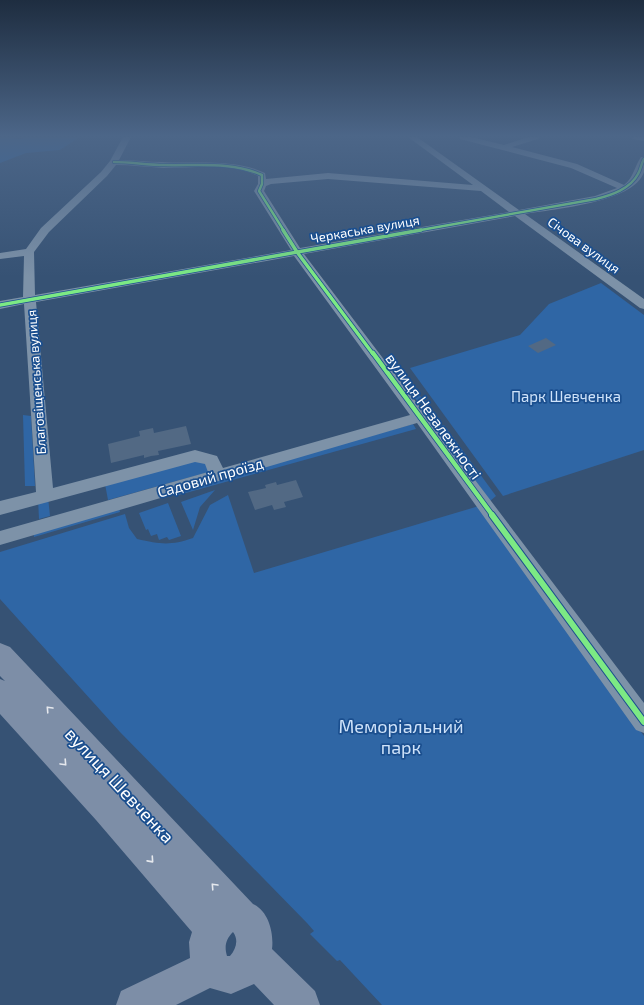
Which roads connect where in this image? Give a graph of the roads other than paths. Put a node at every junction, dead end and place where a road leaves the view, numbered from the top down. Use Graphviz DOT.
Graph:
graph roads {
  1 [pos="94,184"];
  2 [pos="262,184"];
  3 [pos="432,184"];
  4 [pos="478,184"];
  5 [pos="615,184"];
  6 [pos="628,184"];
  7 [pos="624,188"];
  8 [pos="485,189"];
  9 [pos="517,213"];
  10 [pos="29,252"];
  11 [pos="297,252"];
  12 [pos="0,256"];
  13 [pos="30,299"];
  14 [pos="0,305"];
  15 [pos="644,305"];
  16 [pos="420,417"];
  17 [pos="218,475"];
  18 [pos="45,496"];
  19 [pos="0,508"];
  20 [pos="0,538"];
  21 [pos="0,656"];
  22 [pos="0,693"];
  23 [pos="644,722"];
  24 [pos="226,921"];
  25 [pos="252,955"];
  26 [pos="212,967"];
  27 [pos="135,1005"];
  28 [pos="301,1005"];
  1 -- 10 [label="street"];
  2 -- 11 [label="street, вулиця Незалежності"];
  3 -- 8 [label="street"];
  4 -- 8 [label="street, Січова вулиця"];
  5 -- 7 [label="street"];
  6 -- 7 [label="street, Черкаська вулиця"];
  7 -- 9 [label="street, Черкаська вулиця"];
  8 -- 9 [label="street, Січова вулиця"];
  9 -- 11 [label="street, Черкаська вулиця"];
  9 -- 15 [label="street, Січова вулиця"];
  10 -- 12 [label="street"];
  10 -- 13 [label="street, Благовіщенська вулиця"];
  11 -- 13 [label="street, Черкаська вулиця"];
  11 -- 16 [label="street, вулиця Незалежності"];
  13 -- 14 [label="street, Черкаська вулиця"];
  13 -- 18 [label="street, Благовіщенська вулиця"];
  16 -- 17 [label="street, Садовий проїзд"];
  16 -- 23 [label="street, вулиця Незалежності"];
  17 -- 18 [label="street"];
  17 -- 20 [label="street, Садовий проїзд"];
  18 -- 19 [label="street"];
  24 -- 21 [label="main road, вулиця Шевченка, one-way"];
  22 -- 24 [label="main road, вулиця Шевченка, one-way"];
  24 -- 25 [label="main road"];
  24 -- 26 [label="main road"];
  25 -- 26 [label="main road"];
  25 -- 28 [label="main road"];
  26 -- 27 [label="main road"];
}
